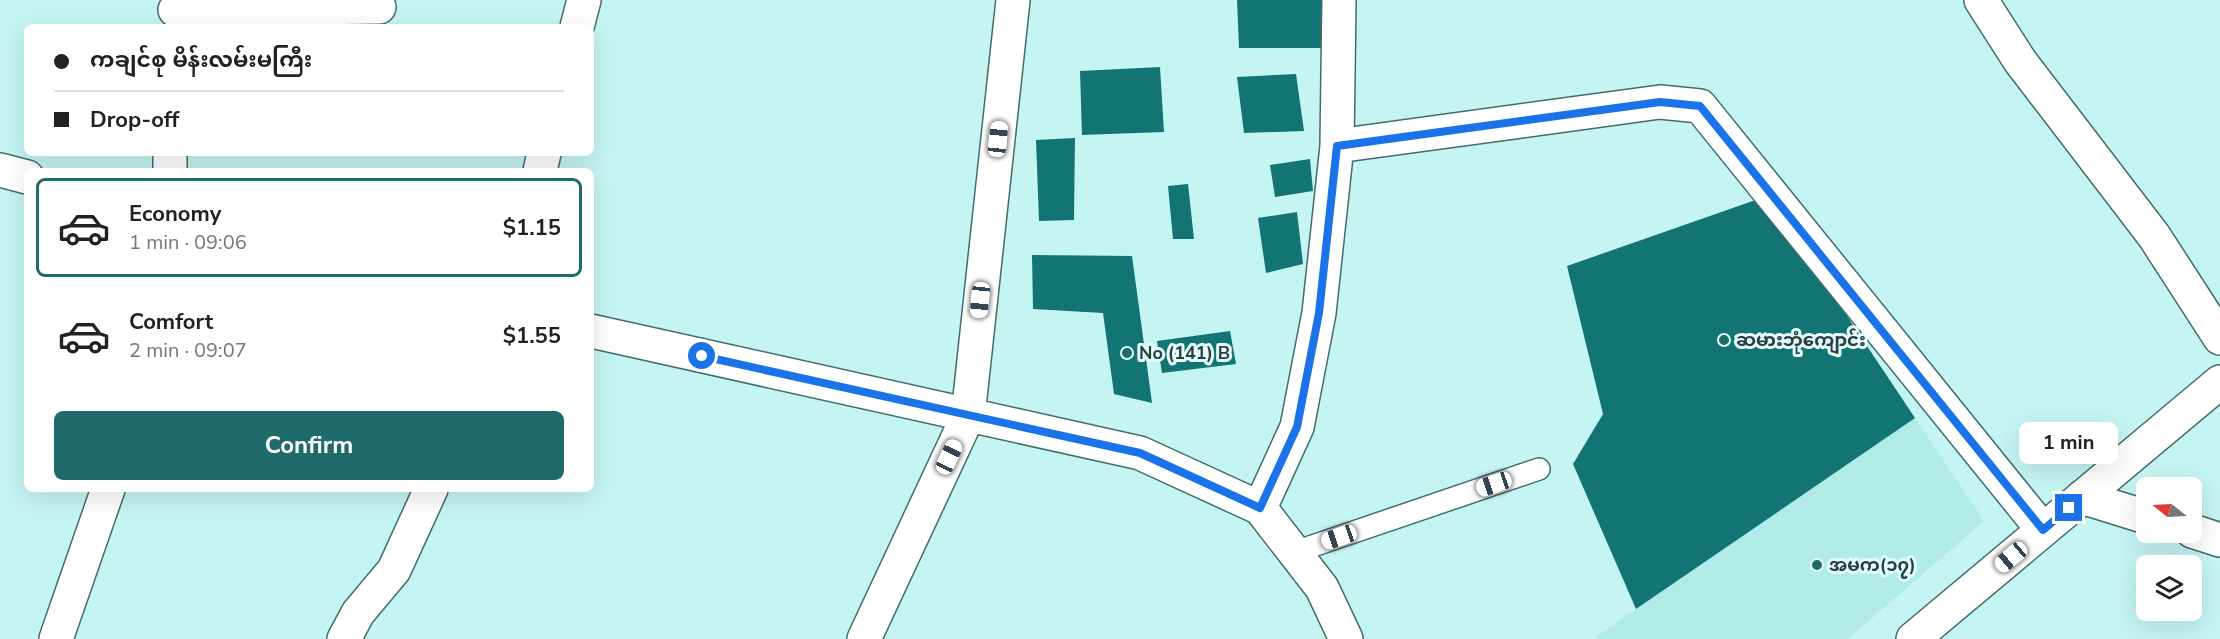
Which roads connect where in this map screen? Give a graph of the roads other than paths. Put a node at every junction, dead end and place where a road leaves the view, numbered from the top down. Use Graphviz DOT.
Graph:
graph roads {
  1 [pos="584,0"];
  2 [pos="1013,0"];
  3 [pos="1338,0"];
  4 [pos="1981,0"];
  5 [pos="378,7"];
  6 [pos="174,12"];
  7 [pos="578,24"];
  8 [pos="1337,146"];
  9 [pos="0,170"];
  10 [pos="24,176"];
  11 [pos="594,331"];
  12 [pos="2220,338"];
  13 [pos="2220,381"];
  14 [pos="968,416"];
  15 [pos="1539,470"];
  16 [pos="107,492"];
  17 [pos="430,492"];
  18 [pos="2082,497"];
  19 [pos="1260,508"];
  20 [pos="2136,514"];
  21 [pos="2043,530"];
  22 [pos="2202,534"];
  23 [pos="2220,540"];
  24 [pos="1295,552"];
  25 [pos="56,639"];
  26 [pos="344,639"];
  27 [pos="864,639"];
  28 [pos="1346,639"];
  29 [pos="1913,639"];
  1 -- 7 [label="street"];
  2 -- 14 [label="street"];
  3 -- 8 [label="street"];
  4 -- 12 [label="street"];
  5 -- 6 [label="street"];
  8 -- 19 [label="street"];
  8 -- 21 [label="street"];
  9 -- 10 [label="street"];
  11 -- 14 [label="street"];
  13 -- 18 [label="street"];
  14 -- 19 [label="street"];
  14 -- 27 [label="street"];
  15 -- 24 [label="lane"];
  16 -- 25 [label="street"];
  17 -- 26 [label="street"];
  18 -- 20 [label="street"];
  18 -- 21 [label="street"];
  19 -- 24 [label="street"];
  21 -- 29 [label="street"];
  22 -- 23 [label="street"];
  24 -- 28 [label="street"];
}
